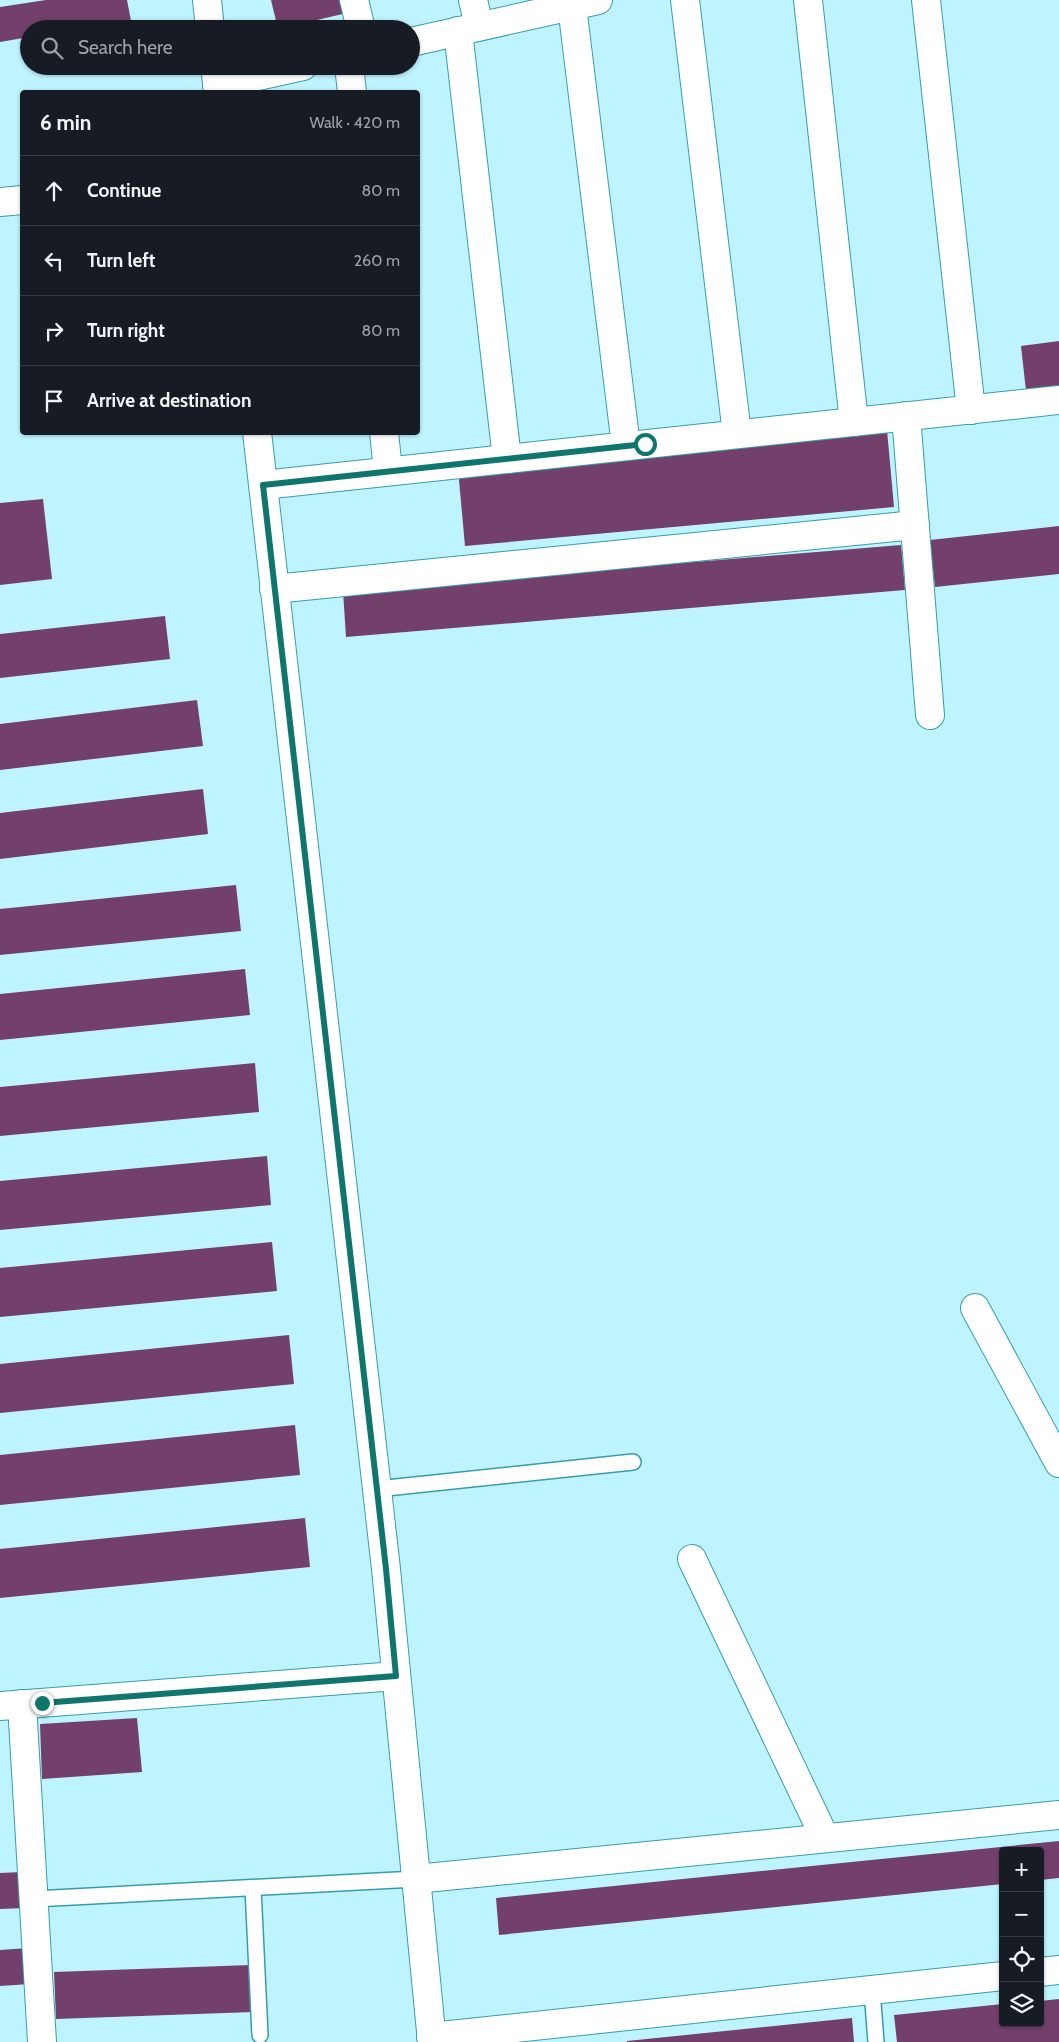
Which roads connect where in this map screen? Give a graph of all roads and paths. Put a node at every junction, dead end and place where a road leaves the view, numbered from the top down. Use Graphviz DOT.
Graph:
graph roads {
  1 [pos="207,0"];
  2 [pos="354,0"];
  3 [pos="473,0"];
  4 [pos="686,0"];
  5 [pos="808,0"];
  6 [pos="926,0"];
  7 [pos="587,2"];
  8 [pos="209,20"];
  9 [pos="359,20"];
  10 [pos="469,29"];
  11 [pos="420,40"];
  12 [pos="251,75"];
  13 [pos="350,75"];
  14 [pos="216,81"];
  15 [pos="352,90"];
  16 [pos="20,200"];
  17 [pos="0,202"];
  18 [pos="1059,400"];
  19 [pos="971,410"];
  20 [pos="906,416"];
  21 [pos="854,422"];
  22 [pos="737,434"];
  23 [pos="257,435"];
  24 [pos="384,435"];
  25 [pos="626,446"];
  26 [pos="507,459"];
  27 [pos="388,471"];
  28 [pos="263,485"];
  29 [pos="915,525"];
  30 [pos="274,589"];
  31 [pos="930,715"];
  32 [pos="975,1308"];
  33 [pos="1055,1447"];
  34 [pos="633,1462"];
  35 [pos="377,1489"];
  36 [pos="692,1559"];
  37 [pos="396,1676"];
  38 [pos="11,1705"];
  39 [pos="1059,1815"];
  40 [pos="825,1838"];
  41 [pos="416,1880"];
  42 [pos="253,1888"];
  43 [pos="34,1899"];
  44 [pos="1059,1970"];
  45 [pos="1044,1972"];
  46 [pos="999,1976"];
  47 [pos="872,1990"];
  48 [pos="260,2035"];
  49 [pos="432,2039"];
  50 [pos="42,2042"];
  51 [pos="876,2042"];
  1 -- 8 [label="street"];
  2 -- 9 [label="street"];
  3 -- 10 [label="street"];
  4 -- 22 [label="street"];
  5 -- 21 [label="street"];
  6 -- 19 [label="street"];
  7 -- 10 [label="street"];
  7 -- 25 [label="street"];
  10 -- 11 [label="street"];
  10 -- 26 [label="street"];
  12 -- 14 [label="street"];
  13 -- 15 [label="street"];
  16 -- 17 [label="street"];
  18 -- 19 [label="street"];
  19 -- 20 [label="street"];
  20 -- 21 [label="street"];
  20 -- 29 [label="street"];
  21 -- 22 [label="street"];
  22 -- 25 [label="street"];
  23 -- 28 [label="street"];
  24 -- 27 [label="street"];
  25 -- 26 [label="street"];
  26 -- 27 [label="street"];
  27 -- 28 [label="street"];
  28 -- 30 [label="street"];
  29 -- 30 [label="street"];
  29 -- 31 [label="street"];
  30 -- 35 [label="street"];
  32 -- 33 [label="street"];
  34 -- 35 [label="lane"];
  35 -- 37 [label="street"];
  36 -- 40 [label="street"];
  37 -- 38 [label="street"];
  37 -- 41 [label="street"];
  38 -- 43 [label="street"];
  39 -- 40 [label="street"];
  40 -- 41 [label="street"];
  41 -- 42 [label="lane"];
  41 -- 49 [label="street"];
  42 -- 43 [label="lane"];
  42 -- 48 [label="lane"];
  43 -- 50 [label="street"];
  44 -- 45 [label="street"];
  46 -- 47 [label="street"];
  47 -- 49 [label="street"];
  47 -- 51 [label="lane"];
}
